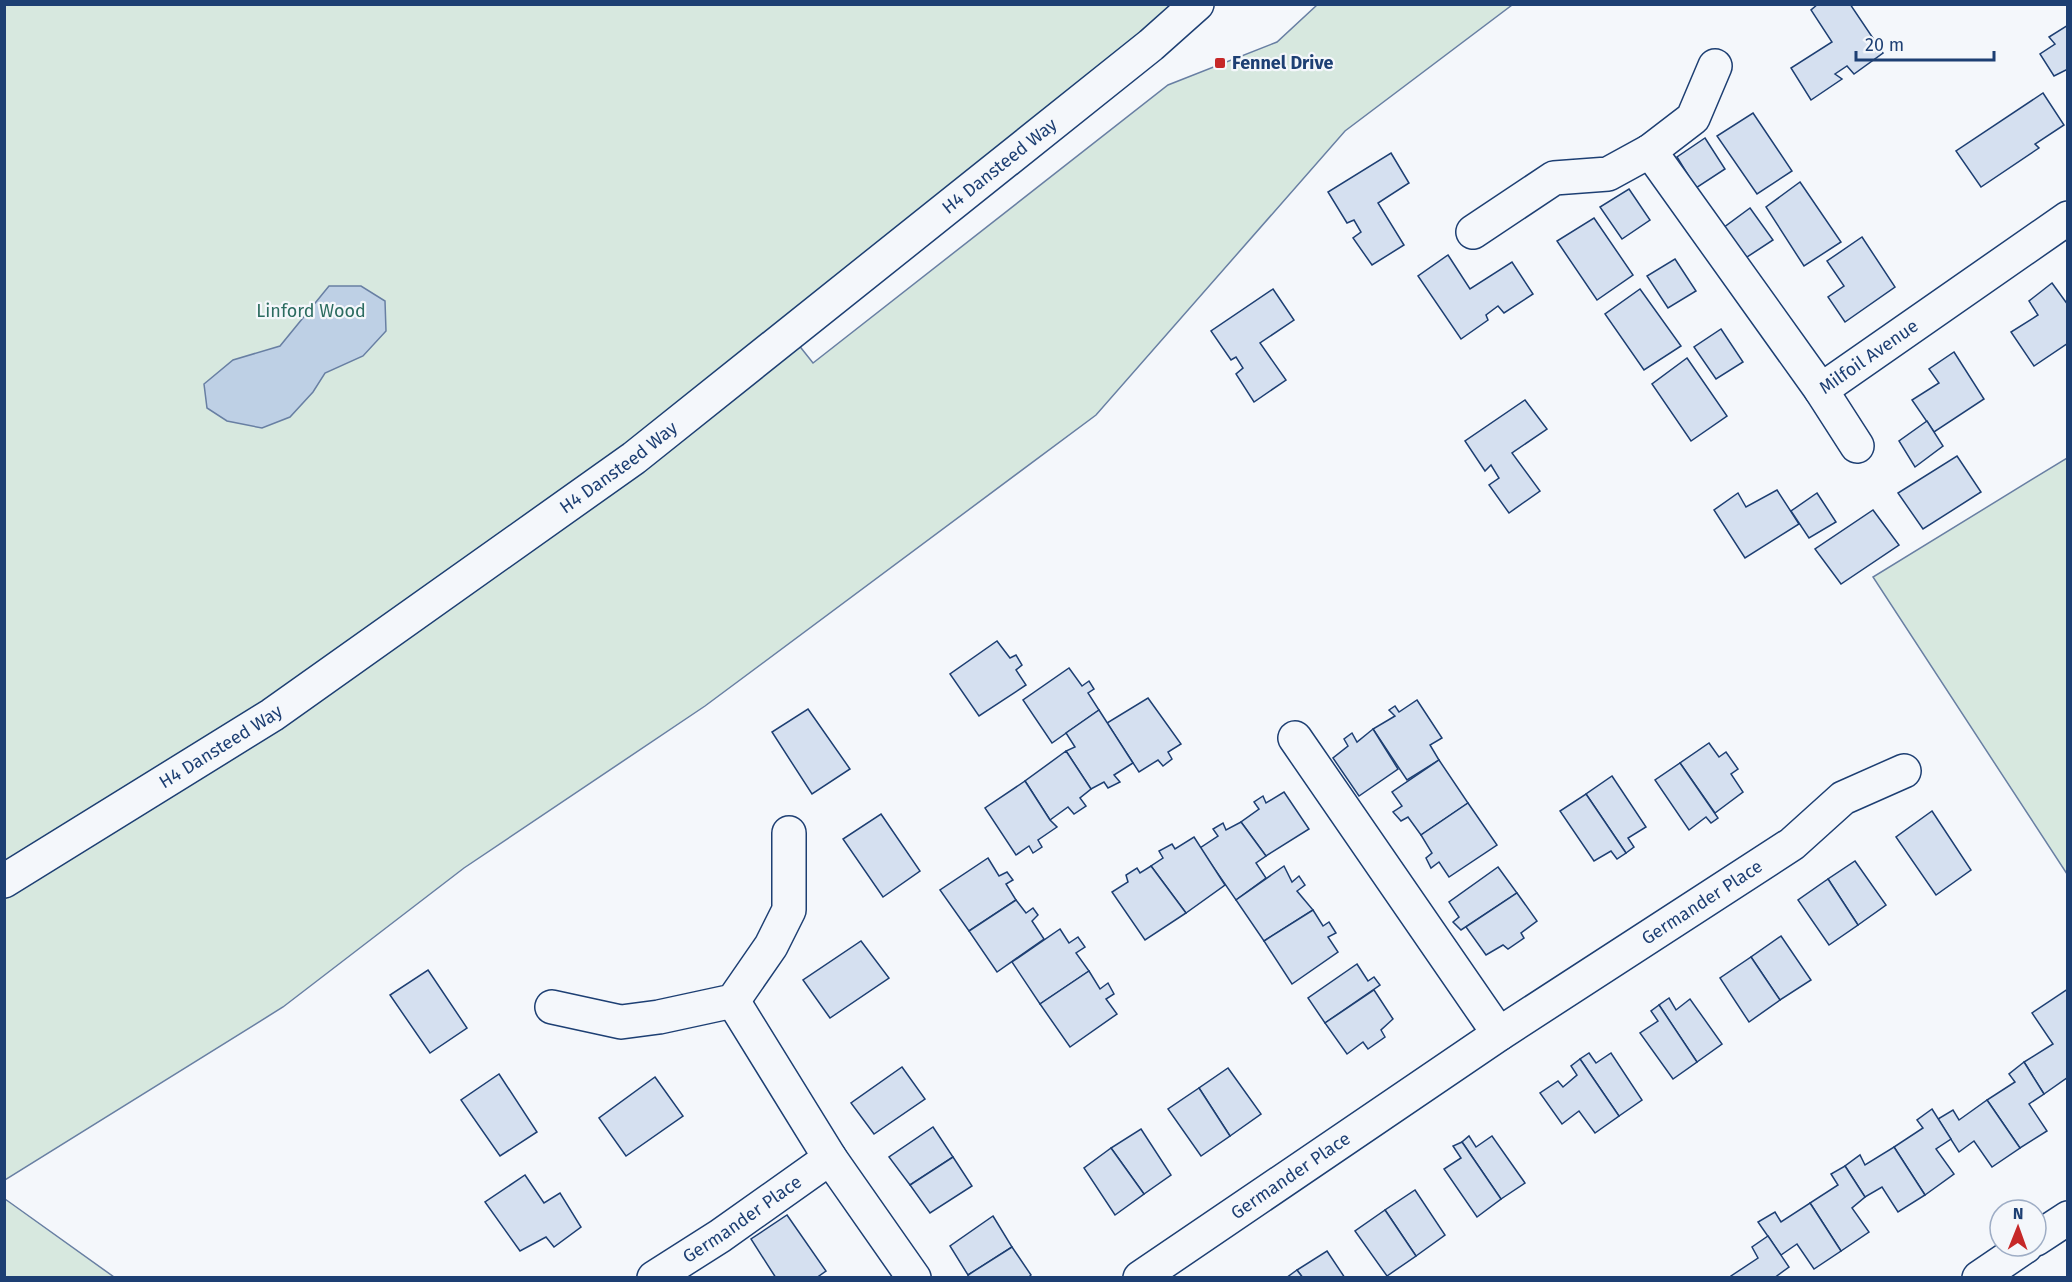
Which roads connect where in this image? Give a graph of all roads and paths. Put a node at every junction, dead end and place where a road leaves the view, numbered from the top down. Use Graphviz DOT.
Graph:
graph roads {
  1 [pos="1197,4"];
  2 [pos="1715,66"];
  3 [pos="1650,152"];
  4 [pos="2067,218"];
  5 [pos="1473,232"];
  6 [pos="1821,390"];
  7 [pos="1857,446"];
  8 [pos="1295,738"];
  9 [pos="1904,771"];
  10 [pos="789,833"];
  11 [pos="4,881"];
  12 [pos="733,1001"];
  13 [pos="552,1007"];
  14 [pos="1498,1034"];
  15 [pos="830,1158"];
  16 [pos="2067,1218"];
  17 [pos="2048,1231"];
  18 [pos="2008,1258"];
  19 [pos="654,1278"];
  20 [pos="914,1278"];
  21 [pos="1140,1278"];
  22 [pos="1979,1278"];
  1 -- 11 [label="street, H4 Dansteed Way"];
  2 -- 3 [label="street"];
  3 -- 5 [label="street"];
  3 -- 6 [label="street, Milfoil Avenue"];
  4 -- 6 [label="street, Milfoil Avenue"];
  6 -- 7 [label="street"];
  8 -- 14 [label="street"];
  9 -- 14 [label="street, Germander Place"];
  10 -- 12 [label="street"];
  12 -- 13 [label="street"];
  12 -- 15 [label="street"];
  14 -- 21 [label="street, Germander Place"];
  15 -- 19 [label="street, Germander Place"];
  15 -- 20 [label="street"];
  16 -- 17 [label="street"];
  18 -- 22 [label="street"];
}
